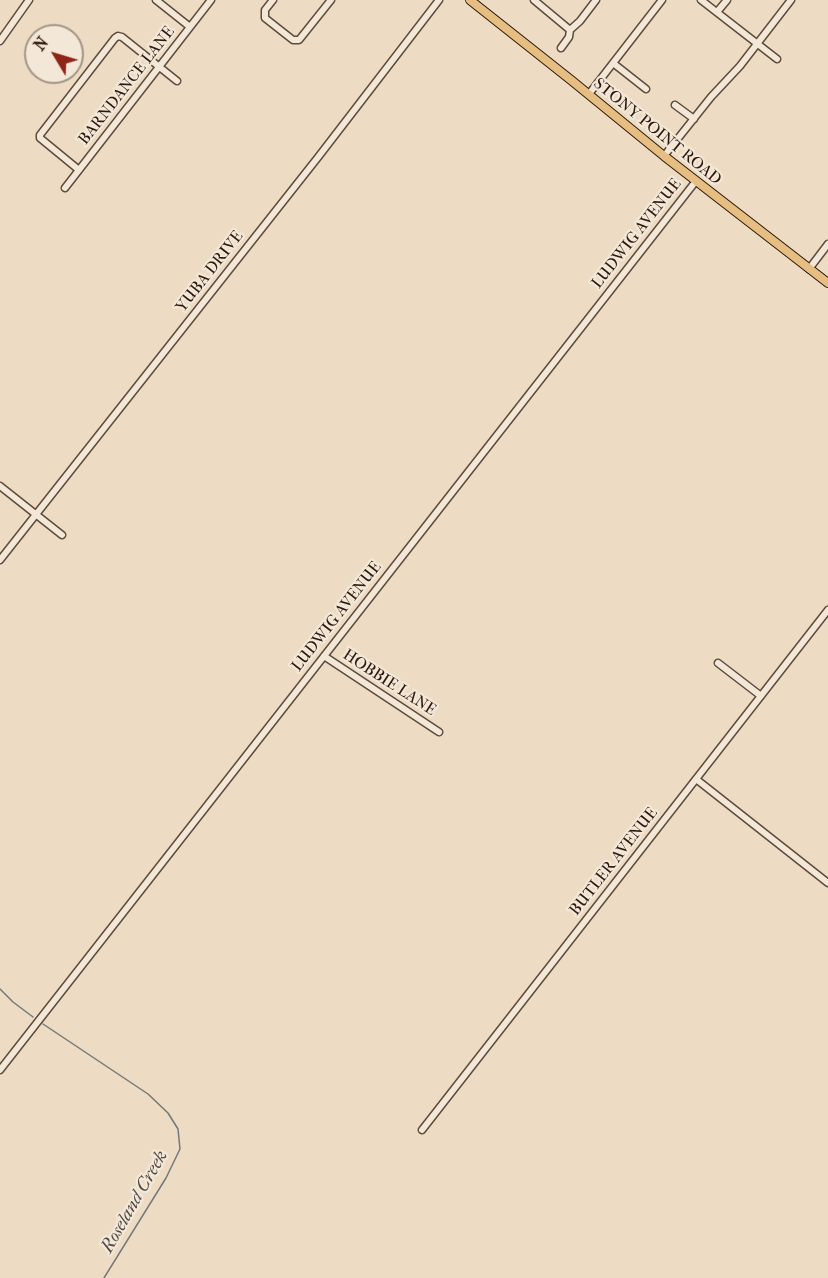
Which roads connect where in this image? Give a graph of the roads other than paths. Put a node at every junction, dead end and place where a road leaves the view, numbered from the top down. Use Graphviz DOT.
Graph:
graph roads {
  1 [pos="29,0"];
  2 [pos="156,0"];
  3 [pos="211,0"];
  4 [pos="273,0"];
  5 [pos="331,0"];
  6 [pos="439,0"];
  7 [pos="470,0"];
  8 [pos="534,0"];
  9 [pos="596,0"];
  10 [pos="662,0"];
  11 [pos="701,0"];
  12 [pos="727,0"];
  13 [pos="791,0"];
  14 [pos="717,12"];
  15 [pos="190,27"];
  16 [pos="570,30"];
  17 [pos="0,41"];
  18 [pos="757,44"];
  19 [pos="561,48"];
  20 [pos="777,59"];
  21 [pos="613,63"];
  22 [pos="159,67"];
  23 [pos="177,81"];
  24 [pos="646,89"];
  25 [pos="588,94"];
  26 [pos="675,105"];
  27 [pos="694,119"];
  28 [pos="664,156"];
  29 [pos="79,170"];
  30 [pos="696,181"];
  31 [pos="65,188"];
  32 [pos="828,244"];
  33 [pos="809,269"];
  34 [pos="828,283"];
  35 [pos="0,486"];
  36 [pos="36,515"];
  37 [pos="62,535"];
  38 [pos="0,560"];
  39 [pos="828,610"];
  40 [pos="324,656"];
  41 [pos="718,663"];
  42 [pos="761,696"];
  43 [pos="439,732"];
  44 [pos="696,779"];
  45 [pos="828,883"];
  46 [pos="0,1070"];
  47 [pos="423,1130"];
  1 -- 17 [label="street"];
  2 -- 15 [label="street"];
  3 -- 15 [label="street, BARNDANCE LANE"];
  4 -- 5 [label="street"];
  6 -- 36 [label="street, YUBA DRIVE"];
  7 -- 25 [label="main road, STONY POINT ROAD"];
  8 -- 16 [label="street"];
  9 -- 16 [label="street"];
  10 -- 21 [label="street"];
  11 -- 14 [label="street"];
  12 -- 14 [label="street"];
  13 -- 18 [label="street"];
  14 -- 18 [label="street"];
  15 -- 22 [label="street, BARNDANCE LANE"];
  16 -- 19 [label="street"];
  18 -- 20 [label="street"];
  18 -- 27 [label="street"];
  21 -- 24 [label="street"];
  21 -- 25 [label="street"];
  22 -- 23 [label="street"];
  22 -- 29 [label="street, BARNDANCE LANE"];
  22 -- 29 [label="street"];
  25 -- 28 [label="main road, STONY POINT ROAD"];
  26 -- 27 [label="street"];
  27 -- 28 [label="street"];
  28 -- 30 [label="main road, STONY POINT ROAD"];
  29 -- 31 [label="street, BARNDANCE LANE"];
  30 -- 33 [label="main road, STONY POINT ROAD"];
  30 -- 40 [label="street, LUDWIG AVENUE"];
  32 -- 33 [label="street"];
  33 -- 34 [label="main road, STONY POINT ROAD"];
  35 -- 36 [label="street"];
  36 -- 37 [label="street"];
  36 -- 38 [label="street, YUBA DRIVE"];
  39 -- 42 [label="street, BUTLER AVENUE"];
  40 -- 43 [label="street, HOBBIE LANE"];
  40 -- 46 [label="street, LUDWIG AVENUE"];
  41 -- 42 [label="street"];
  42 -- 44 [label="street, BUTLER AVENUE"];
  44 -- 45 [label="street"];
  44 -- 47 [label="street, BUTLER AVENUE"];
}
